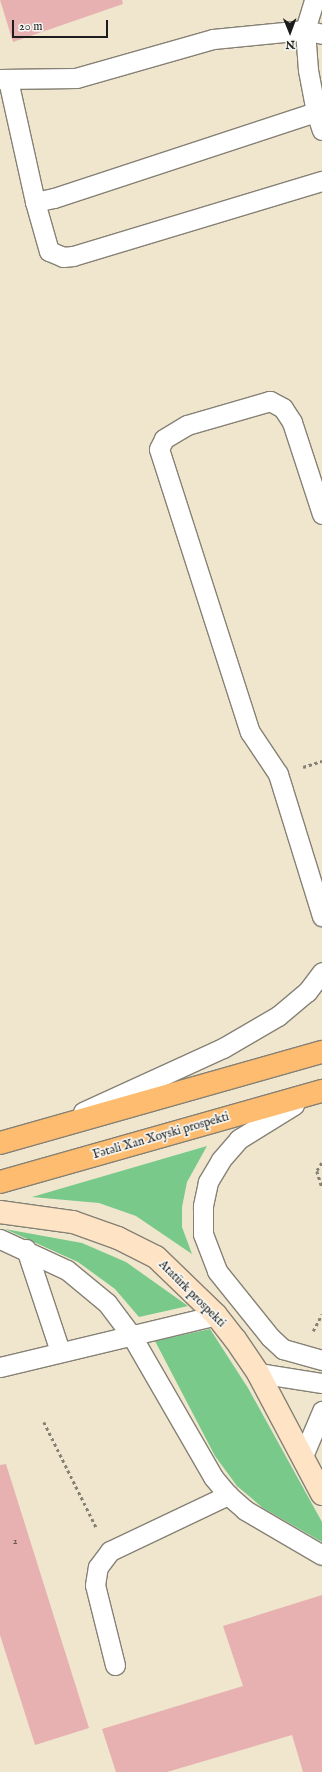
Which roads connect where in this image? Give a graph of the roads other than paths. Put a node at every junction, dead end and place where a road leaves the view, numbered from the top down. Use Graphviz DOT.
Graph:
graph roads {
  1 [pos="314,0"];
  2 [pos="314,32"];
  3 [pos="4,80"];
  4 [pos="316,112"];
  5 [pos="322,130"];
  6 [pos="322,181"];
  7 [pos="35,202"];
  8 [pos="322,514"];
  9 [pos="322,916"];
  10 [pos="322,972"];
  11 [pos="319,1051"];
  12 [pos="320,1092"];
  13 [pos="42,1131"];
  14 [pos="0,1143"];
  15 [pos="0,1182"];
  16 [pos="0,1212"];
  17 [pos="0,1239"];
  18 [pos="26,1249"];
  19 [pos="216,1314"];
  20 [pos="130,1333"];
  21 [pos="60,1352"];
  22 [pos="322,1360"];
  23 [pos="0,1367"];
  24 [pos="258,1373"];
  25 [pos="322,1383"];
  26 [pos="322,1411"];
  27 [pos="303,1456"];
  28 [pos="322,1494"];
  29 [pos="228,1495"];
  30 [pos="322,1555"];
  31 [pos="115,1665"];
  1 -- 2 [label="lane"];
  2 -- 3 [label="lane"];
  2 -- 4 [label="lane"];
  3 -- 7 [label="lane"];
  4 -- 5 [label="lane"];
  4 -- 7 [label="lane"];
  6 -- 7 [label="lane"];
  8 -- 9 [label="lane"];
  10 -- 13 [label="lane"];
  11 -- 13 [label="main road"];
  12 -- 15 [label="main road, Fətəli Xan Xoyski prospekti"];
  12 -- 22 [label="lane"];
  13 -- 14 [label="main road"];
  16 -- 19 [label="main road, Atatürk prospekti"];
  17 -- 18 [label="lane"];
  18 -- 20 [label="lane"];
  18 -- 21 [label="lane"];
  19 -- 20 [label="lane"];
  19 -- 24 [label="main road, Atatürk prospekti"];
  20 -- 21 [label="lane"];
  20 -- 29 [label="lane"];
  21 -- 23 [label="lane"];
  24 -- 25 [label="lane"];
  24 -- 27 [label="main road, Atatürk prospekti"];
  26 -- 27 [label="lane"];
  27 -- 28 [label="main road, Atatürk prospekti"];
  29 -- 30 [label="lane"];
  29 -- 31 [label="lane"];
}
